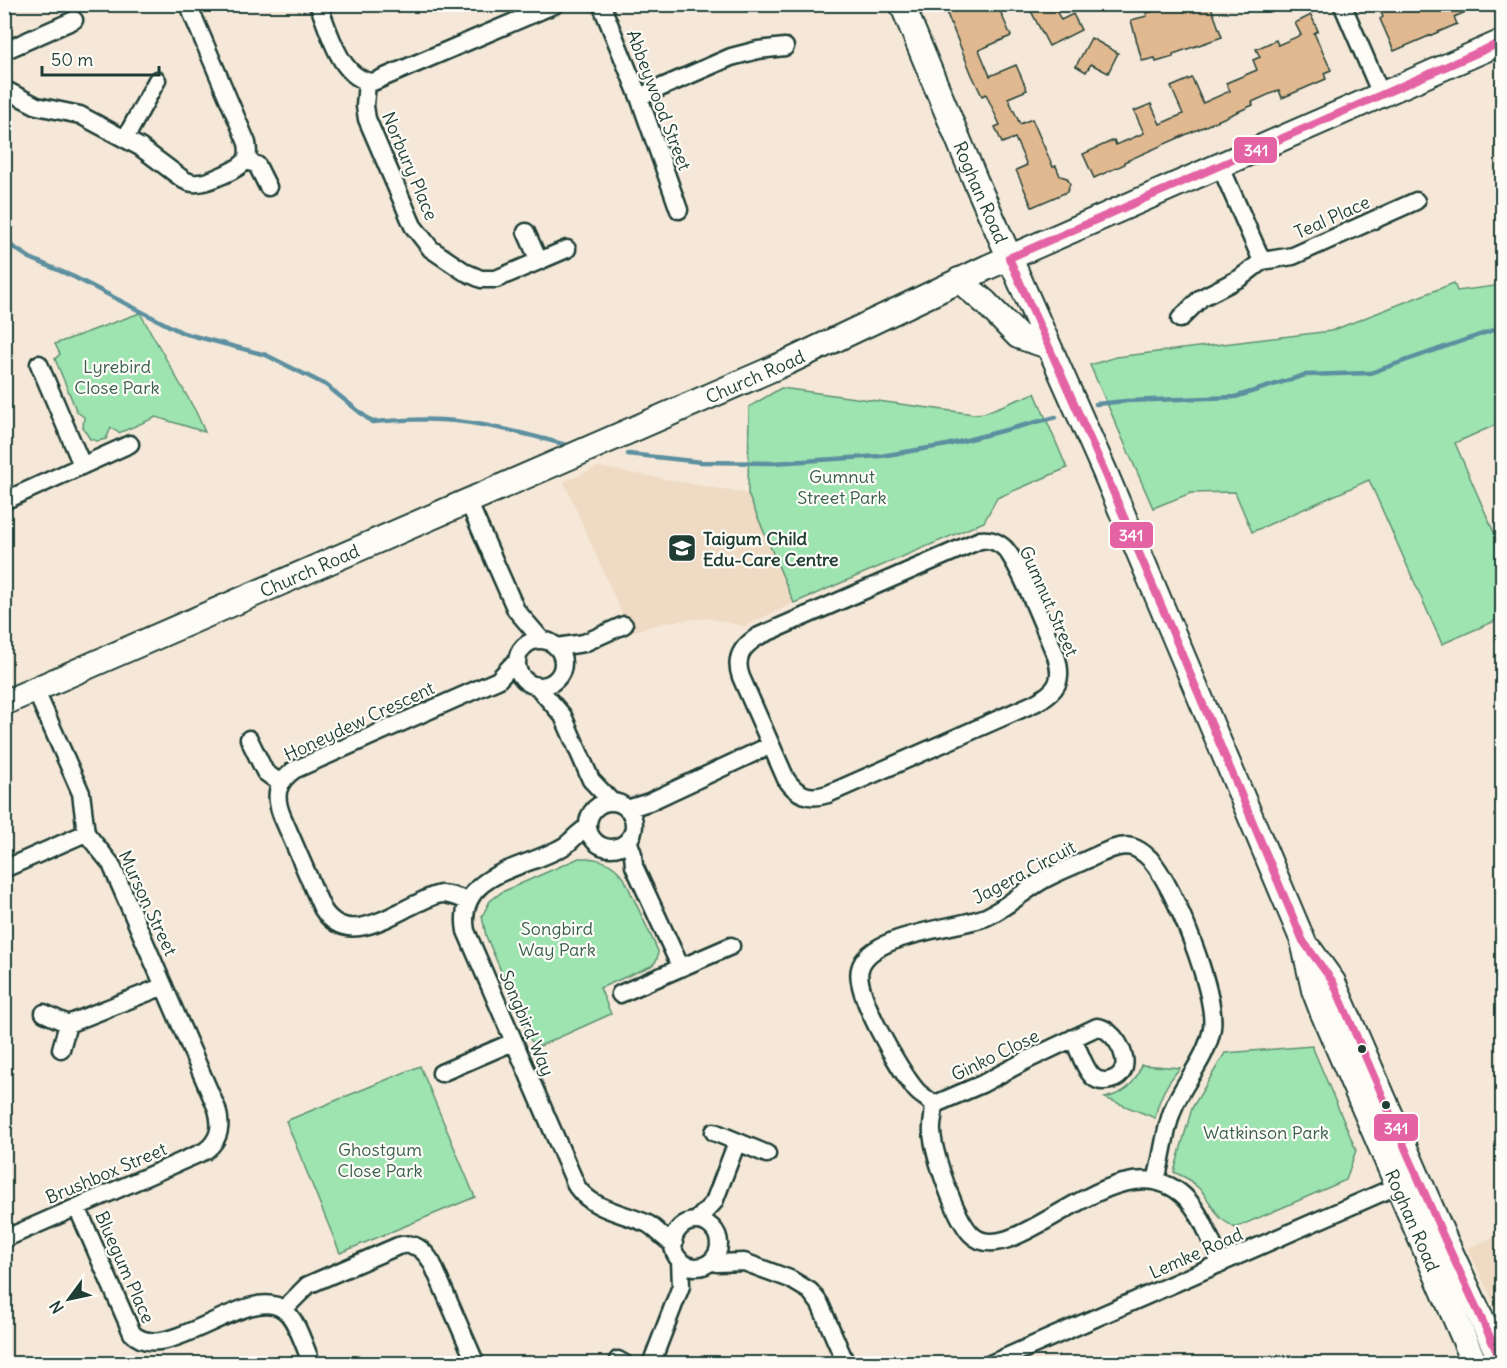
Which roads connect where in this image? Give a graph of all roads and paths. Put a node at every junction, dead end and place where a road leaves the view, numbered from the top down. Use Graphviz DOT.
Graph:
graph roads {
  1 [pos="188,4"];
  2 [pos="318,4"];
  3 [pos="556,4"];
  4 [pos="601,4"];
  5 [pos="902,4"];
  6 [pos="1342,4"];
  7 [pos="74,20"];
  8 [pos="1503,42"];
  9 [pos="785,47"];
  10 [pos="4,51"];
  11 [pos="157,80"];
  12 [pos="367,82"];
  13 [pos="4,89"];
  14 [pos="1381,94"];
  15 [pos="639,97"];
  16 [pos="125,139"];
  17 [pos="246,160"];
  18 [pos="1220,165"];
  19 [pos="268,187"];
  20 [pos="1416,201"];
  21 [pos="679,210"];
  22 [pos="526,232"];
  23 [pos="567,249"];
  24 [pos="1010,258"];
  25 [pos="539,261"];
  26 [pos="1262,261"];
  27 [pos="959,280"];
  28 [pos="1180,320"];
  29 [pos="1048,346"];
  30 [pos="39,364"];
  31 [pos="130,444"];
  32 [pos="82,465"];
  33 [pos="4,501"];
  34 [pos="468,501"];
  35 [pos="516,610"];
  36 [pos="624,625"];
  37 [pos="541,639"];
  38 [pos="522,647"];
  39 [pos="560,654"];
  40 [pos="525,676"];
  41 [pos="557,679"];
  42 [pos="35,689"];
  43 [pos="4,702"];
  44 [pos="562,716"];
  45 [pos="249,739"];
  46 [pos="771,745"];
  47 [pos="591,780"];
  48 [pos="280,783"];
  49 [pos="594,810"];
  50 [pos="624,810"];
  51 [pos="86,833"];
  52 [pos="591,834"];
  53 [pos="622,844"];
  54 [pos="4,869"];
  55 [pos="468,901"];
  56 [pos="731,945"];
  57 [pos="681,968"];
  58 [pos="164,986"];
  59 [pos="620,994"];
  60 [pos="44,1013"];
  61 [pos="68,1024"];
  62 [pos="1073,1038"];
  63 [pos="513,1042"];
  64 [pos="62,1049"];
  65 [pos="441,1073"];
  66 [pos="933,1105"];
  67 [pos="714,1132"];
  68 [pos="218,1137"];
  69 [pos="737,1142"];
  70 [pos="767,1154"];
  71 [pos="1156,1180"];
  72 [pos="1407,1181"];
  73 [pos="714,1202"];
  74 [pos="77,1207"];
  75 [pos="689,1224"];
  76 [pos="651,1225"];
  77 [pos="716,1236"];
  78 [pos="4,1239"];
  79 [pos="677,1252"];
  80 [pos="744,1262"];
  81 [pos="704,1264"];
  82 [pos="1221,1264"];
  83 [pos="681,1286"];
  84 [pos="284,1309"];
  85 [pos="1503,1363"];
  86 [pos="312,1364"];
  87 [pos="476,1364"];
  88 [pos="651,1364"];
  89 [pos="846,1364"];
  90 [pos="990,1364"];
  91 [pos="1475,1364"];
  1 -- 17 [label="street"];
  2 -- 12 [label="street"];
  3 -- 12 [label="street"];
  4 -- 15 [label="street, Abbeywood Street"];
  5 -- 24 [label="main road, Roghan Road"];
  6 -- 14 [label="street"];
  7 -- 10 [label="street"];
  8 -- 14 [label="main road, Church Road"];
  9 -- 15 [label="street"];
  11 -- 16 [label="street"];
  12 -- 25 [label="street, Norbury Place"];
  13 -- 16 [label="street"];
  14 -- 18 [label="main road, Church Road"];
  15 -- 21 [label="street, Abbeywood Street"];
  16 -- 17 [label="street"];
  17 -- 19 [label="street"];
  18 -- 24 [label="main road, Church Road"];
  18 -- 26 [label="street"];
  20 -- 26 [label="street, Teal Place"];
  22 -- 25 [label="street"];
  23 -- 25 [label="street, Norbury Place"];
  24 -- 27 [label="main road, Church Road"];
  24 -- 29 [label="main road, Roghan Road"];
  26 -- 28 [label="street, Teal Place"];
  27 -- 29 [label="main road"];
  27 -- 34 [label="main road, Church Road"];
  29 -- 72 [label="main road, Roghan Road"];
  30 -- 32 [label="street"];
  31 -- 32 [label="street"];
  32 -- 33 [label="street"];
  34 -- 35 [label="street"];
  34 -- 42 [label="main road, Church Road"];
  35 -- 37 [label="street"];
  35 -- 38 [label="street"];
  36 -- 39 [label="street"];
  37 -- 38 [label="street"];
  37 -- 39 [label="street"];
  38 -- 40 [label="street"];
  39 -- 41 [label="street"];
  40 -- 41 [label="street"];
  40 -- 44 [label="street"];
  40 -- 48 [label="street, Honeydew Crescent"];
  41 -- 44 [label="street"];
  42 -- 43 [label="main road, Church Road"];
  42 -- 51 [label="street"];
  44 -- 47 [label="street"];
  45 -- 48 [label="street"];
  46 -- 46 [label="street, Gumnut Street"];
  46 -- 50 [label="street"];
  47 -- 49 [label="street"];
  47 -- 50 [label="street"];
  48 -- 55 [label="street, Honeydew Crescent"];
  49 -- 50 [label="street"];
  49 -- 52 [label="street"];
  50 -- 53 [label="street"];
  51 -- 54 [label="street"];
  51 -- 58 [label="street, Murson Street"];
  52 -- 53 [label="street"];
  52 -- 55 [label="street"];
  53 -- 57 [label="street"];
  55 -- 63 [label="street, Songbird Way"];
  56 -- 57 [label="street"];
  57 -- 59 [label="street"];
  58 -- 61 [label="street"];
  58 -- 68 [label="street, Murson Street"];
  60 -- 61 [label="street"];
  61 -- 64 [label="street"];
  62 -- 66 [label="street, Ginko Close"];
  63 -- 65 [label="street"];
  63 -- 76 [label="street, Songbird Way"];
  66 -- 71 [label="street"];
  66 -- 71 [label="street, Jagera Circuit"];
  67 -- 69 [label="street"];
  68 -- 74 [label="street, Brushbox Street"];
  69 -- 70 [label="street"];
  69 -- 73 [label="street"];
  71 -- 82 [label="street"];
  72 -- 82 [label="street, Lemke Road"];
  72 -- 85 [label="main road, Roghan Road"];
  72 -- 91 [label="main road, Roghan Road"];
  73 -- 75 [label="street"];
  73 -- 77 [label="street"];
  74 -- 78 [label="street, Brushbox Street"];
  74 -- 84 [label="street, Bluegum Place"];
  75 -- 76 [label="street, Songbird Way"];
  75 -- 77 [label="street"];
  75 -- 79 [label="street"];
  76 -- 79 [label="street, Songbird Way"];
  77 -- 80 [label="street"];
  77 -- 81 [label="street"];
  79 -- 81 [label="street"];
  79 -- 83 [label="street"];
  80 -- 81 [label="street"];
  80 -- 89 [label="street"];
  81 -- 83 [label="street"];
  82 -- 90 [label="street, Lemke Road"];
  83 -- 88 [label="street"];
  84 -- 86 [label="street"];
  84 -- 87 [label="street"];
}
